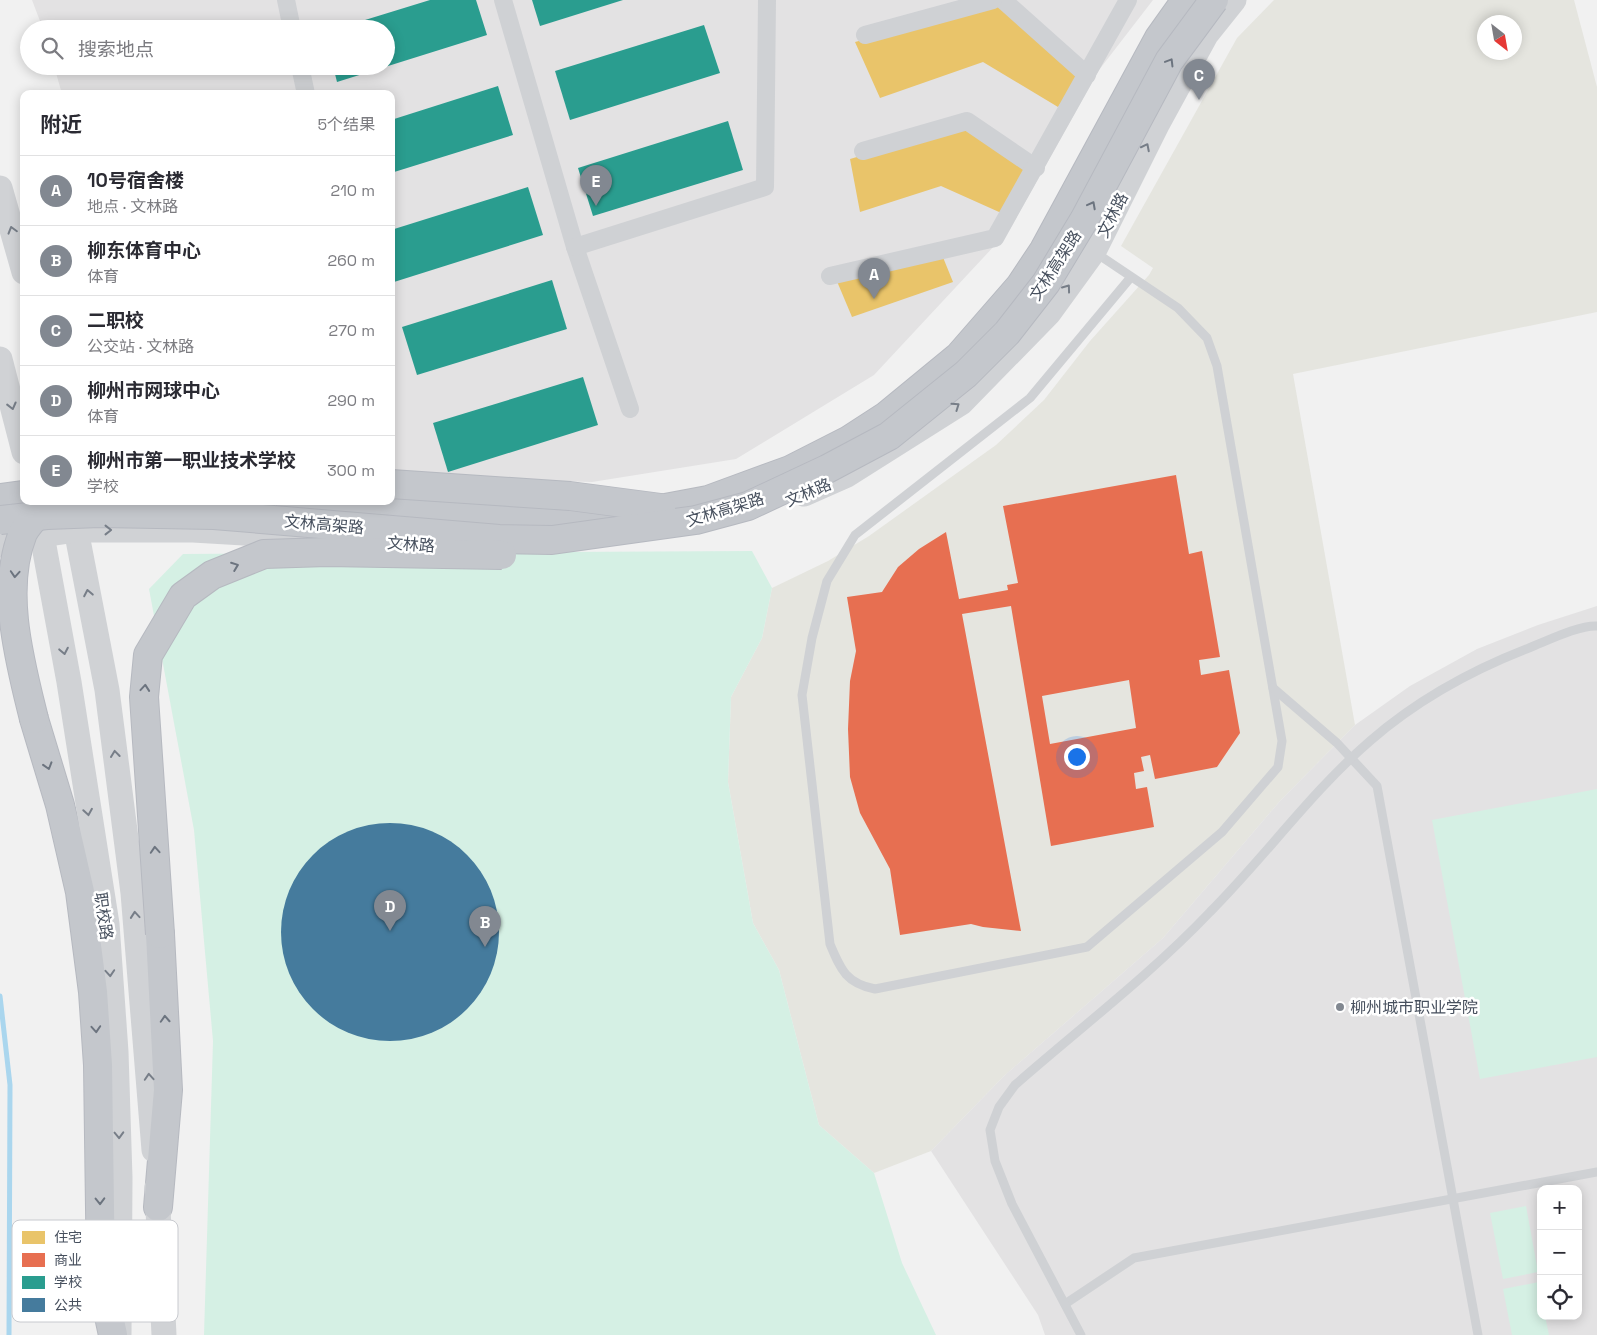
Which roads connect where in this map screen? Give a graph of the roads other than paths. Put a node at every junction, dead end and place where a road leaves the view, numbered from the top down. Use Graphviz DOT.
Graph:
graph roads {
  1 [pos="286,0"];
  2 [pos="503,0"];
  3 [pos="768,0"];
  4 [pos="993,0"];
  5 [pos="1003,0"];
  6 [pos="1128,0"];
  7 [pos="1179,0"];
  8 [pos="1186,0"];
  9 [pos="1214,0"];
  10 [pos="1234,0"];
  11 [pos="290,20"];
  12 [pos="865,34"];
  13 [pos="302,75"];
  14 [pos="1087,75"];
  15 [pos="305,90"];
  16 [pos="863,150"];
  17 [pos="1036,168"];
  18 [pos="0,188"];
  19 [pos="575,246"];
  20 [pos="1094,251"];
  21 [pos="20,258"];
  22 [pos="830,276"];
  23 [pos="1131,277"];
  24 [pos="0,359"];
  25 [pos="630,409"];
  26 [pos="20,436"];
  27 [pos="20,482"];
  28 [pos="0,484"];
  29 [pos="395,484"];
  30 [pos="20,496"];
  31 [pos="395,496"];
  32 [pos="0,498"];
  33 [pos="36,505"];
  34 [pos="47,505"];
  35 [pos="72,505"];
  36 [pos="333,505"];
  37 [pos="661,508"];
  38 [pos="0,520"];
  39 [pos="76,530"];
  40 [pos="634,531"];
  41 [pos="42,535"];
  42 [pos="0,545"];
  43 [pos="1597,626"];
  44 [pos="1273,688"];
  45 [pos="1352,759"];
  46 [pos="1597,1172"];
  47 [pos="1452,1198"];
  48 [pos="158,1207"];
  49 [pos="100,1220"];
  50 [pos="120,1220"];
  51 [pos="159,1220"];
  52 [pos="1065,1304"];
  53 [pos="110,1322"];
  54 [pos="119,1322"];
  55 [pos="163,1322"];
  56 [pos="113,1335"];
  57 [pos="119,1335"];
  58 [pos="164,1335"];
  59 [pos="1081,1335"];
  60 [pos="1478,1335"];
  1 -- 11 [label="street"];
  2 -- 19 [label="street"];
  3 -- 19 [label="street"];
  4 -- 12 [label="street"];
  5 -- 14 [label="street"];
  6 -- 14 [label="street"];
  7 -- 31 [label="main road, 文林路"];
  8 -- 37 [label="highway, 文林高架路"];
  40 -- 9 [label="highway, 文林高架路, one-way, bridge"];
  20 -- 10 [label="main road, 文林路, one-way"];
  13 -- 15 [label="street"];
  14 -- 17 [label="street"];
  16 -- 17 [label="street"];
  17 -- 22 [label="street"];
  21 -- 18 [label="main road, one-way"];
  19 -- 25 [label="street"];
  20 -- 23 [label="lane"];
  39 -- 20 [label="main road, 文林路, one-way"];
  23 -- 44 [label="lane"];
  23 -- 44 [label="lane"];
  24 -- 26 [label="main road, one-way"];
  27 -- 28 [label="main road"];
  29 -- 37 [label="highway, bridge"];
  30 -- 32 [label="highway"];
  33 -- 41 [label="main road, 职校路"];
  34 -- 49 [label="highway, one-way, bridge"];
  35 -- 39 [label="main road, 职校路"];
  36 -- 37 [label="highway, 文林高架路"];
  38 -- 40 [label="highway, 文林高架路, bridge"];
  39 -- 41 [label="main road, 文林路"];
  48 -- 39 [label="main road, 职校路, one-way"];
  48 -- 40 [label="highway, one-way, bridge"];
  41 -- 42 [label="main road, 文林路"];
  41 -- 50 [label="main road, 职校路, one-way"];
  43 -- 45 [label="lane"];
  44 -- 45 [label="lane"];
  45 -- 47 [label="lane"];
  45 -- 52 [label="lane"];
  46 -- 47 [label="lane"];
  47 -- 52 [label="lane"];
  47 -- 60 [label="lane"];
  48 -- 51 [label="main road, 职校路"];
  52 -- 59 [label="lane"];
  53 -- 56 [label="highway, one-way, bridge"];
  54 -- 57 [label="main road, 职校路, one-way"];
  55 -- 58 [label="main road, 职校路"];
}
